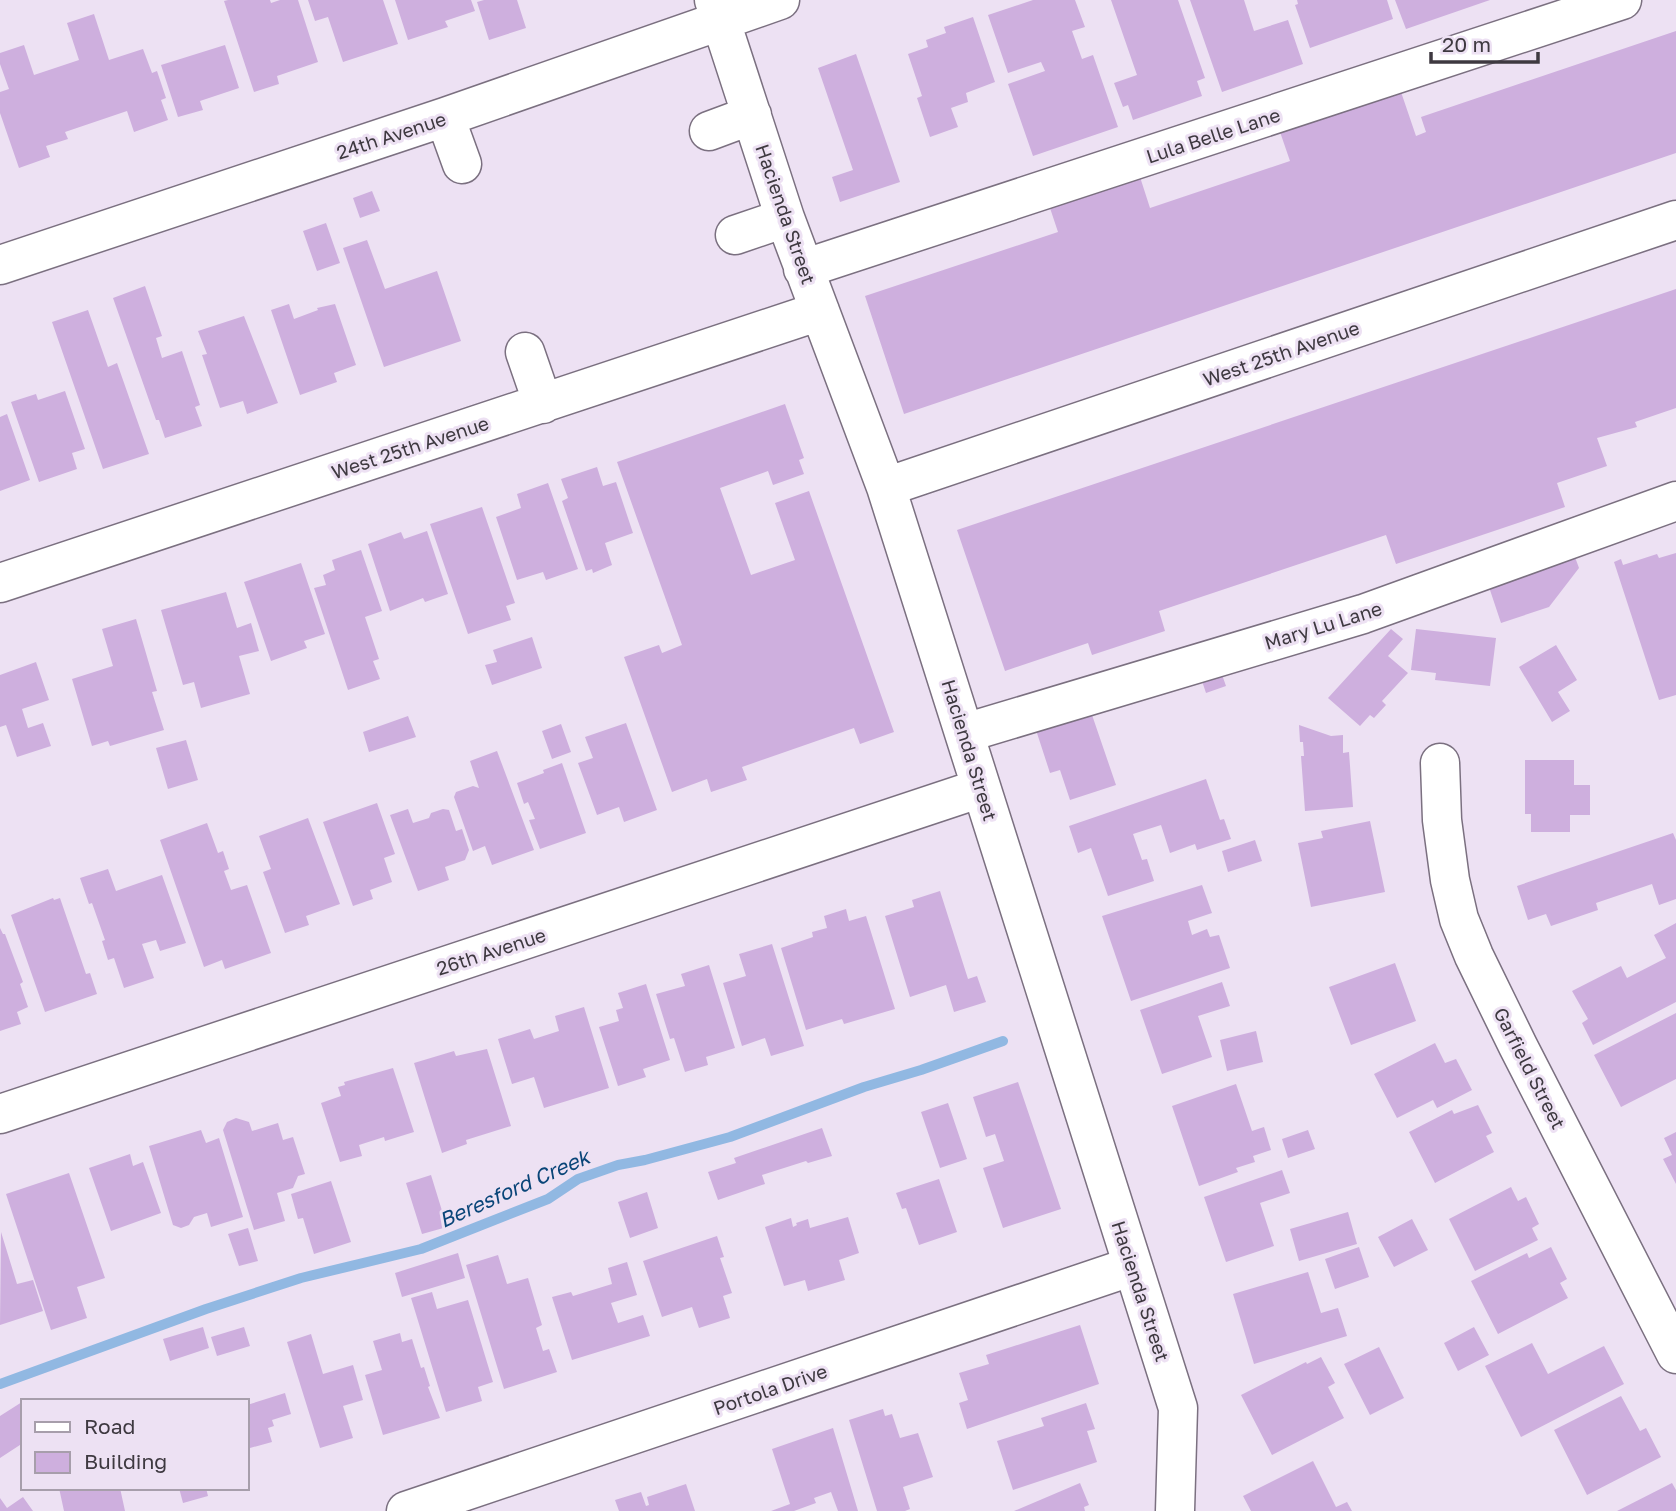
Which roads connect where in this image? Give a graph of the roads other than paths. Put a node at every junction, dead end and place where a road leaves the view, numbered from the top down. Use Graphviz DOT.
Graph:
graph roads {
  1 [pos="780,0"];
  2 [pos="1622,0"];
  3 [pos="718,10"];
  4 [pos="752,116"];
  5 [pos="446,117"];
  6 [pos="709,131"];
  7 [pos="462,164"];
  8 [pos="785,219"];
  9 [pos="1676,220"];
  10 [pos="735,234"];
  11 [pos="0,265"];
  12 [pos="803,269"];
  13 [pos="820,311"];
  14 [pos="525,352"];
  15 [pos="543,404"];
  16 [pos="886,487"];
  17 [pos="1676,501"];
  18 [pos="0,583"];
  19 [pos="965,733"];
  20 [pos="1440,763"];
  21 [pos="981,788"];
  22 [pos="0,1114"];
  23 [pos="1133,1266"];
  24 [pos="1676,1354"];
  25 [pos="406,1511"];
  26 [pos="1175,1511"];
  1 -- 3 [label="street, 24th Avenue"];
  2 -- 12 [label="street, Lula Belle Lane"];
  3 -- 4 [label="street, Hacienda Street"];
  3 -- 5 [label="street, 24th Avenue"];
  4 -- 6 [label="street"];
  4 -- 8 [label="street, Hacienda Street"];
  5 -- 7 [label="street"];
  5 -- 11 [label="street, 24th Avenue"];
  8 -- 10 [label="street"];
  8 -- 12 [label="street, Hacienda Street"];
  9 -- 16 [label="street, West 25th Avenue"];
  12 -- 13 [label="street, Hacienda Street"];
  13 -- 15 [label="street, West 25th Avenue"];
  13 -- 16 [label="street, Hacienda Street"];
  14 -- 15 [label="street"];
  15 -- 18 [label="street, West 25th Avenue"];
  16 -- 19 [label="street, Hacienda Street"];
  17 -- 19 [label="street, Mary Lu Lane"];
  19 -- 21 [label="street, Hacienda Street"];
  20 -- 24 [label="street, Garfield Street"];
  21 -- 22 [label="street, 26th Avenue"];
  21 -- 23 [label="street, Hacienda Street"];
  23 -- 25 [label="street, Portola Drive"];
  23 -- 26 [label="street, Hacienda Street"];
}
